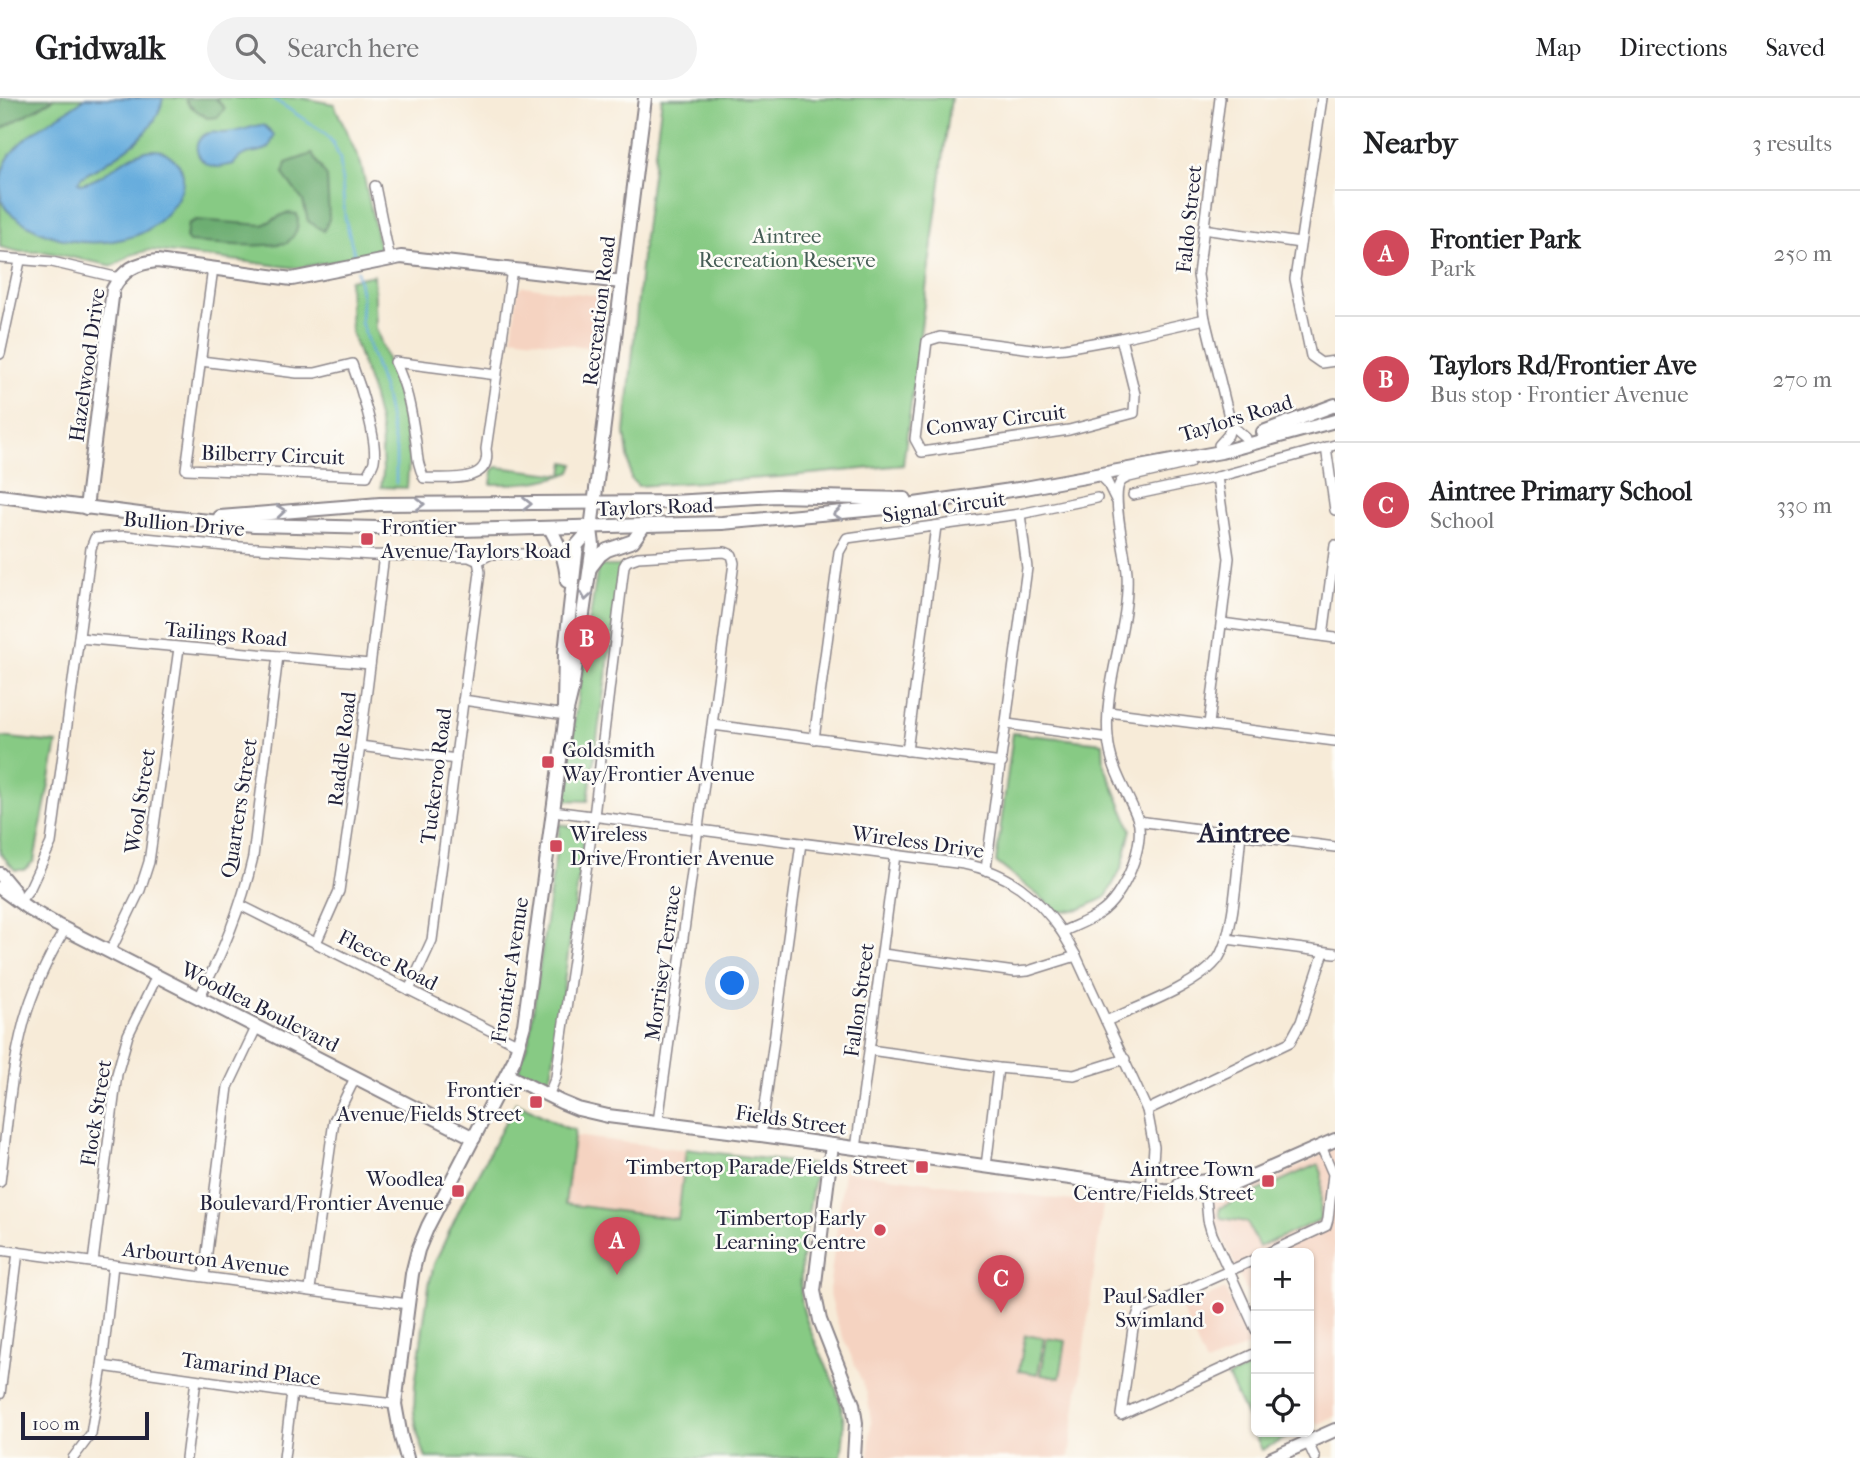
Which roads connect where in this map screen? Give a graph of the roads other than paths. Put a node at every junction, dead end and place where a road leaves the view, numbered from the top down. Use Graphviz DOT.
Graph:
graph roads {
  1 [pos="645,98"];
  2 [pos="1220,98"];
  3 [pos="1322,98"];
  4 [pos="376,186"];
  5 [pos="1203,229"];
  6 [pos="1300,243"];
  7 [pos="0,258"];
  8 [pos="390,260"];
  9 [pos="20,261"];
  10 [pos="213,268"];
  11 [pos="512,270"];
  12 [pos="119,278"];
  13 [pos="622,282"];
  14 [pos="1205,318"];
  15 [pos="1121,338"];
  16 [pos="0,351"];
  17 [pos="201,361"];
  18 [pos="1335,361"];
  19 [pos="497,375"];
  20 [pos="1335,405"];
  21 [pos="1335,421"];
  22 [pos="1231,425"];
  23 [pos="1245,438"];
  24 [pos="1331,446"];
  25 [pos="1220,448"];
  26 [pos="1099,474"];
  27 [pos="1217,477"];
  28 [pos="1133,495"];
  29 [pos="1,496"];
  30 [pos="1097,498"];
  31 [pos="954,500"];
  32 [pos="1117,502"];
  33 [pos="594,503"];
  34 [pos="86,508"];
  35 [pos="1335,510"];
  36 [pos="1020,514"];
  37 [pos="189,520"];
  38 [pos="936,526"];
  39 [pos="643,527"];
  40 [pos="591,528"];
  41 [pos="551,530"];
  42 [pos="1335,545"];
  43 [pos="537,554"];
  44 [pos="384,555"];
  45 [pos="478,561"];
  46 [pos="589,569"];
  47 [pos="569,613"];
  48 [pos="1222,623"];
  49 [pos="1323,636"];
  50 [pos="79,638"];
  51 [pos="1335,638"];
  52 [pos="179,648"];
  53 [pos="278,656"];
  54 [pos="370,664"];
  55 [pos="463,701"];
  56 [pos="1109,712"];
  57 [pos="566,715"];
  58 [pos="1007,724"];
  59 [pos="1209,724"];
  60 [pos="713,725"];
  61 [pos="1108,738"];
  62 [pos="814,739"];
  63 [pos="1335,741"];
  64 [pos="360,746"];
  65 [pos="906,751"];
  66 [pos="456,759"];
  67 [pos="1002,764"];
  68 [pos="553,810"];
  69 [pos="594,816"];
  70 [pos="1138,821"];
  71 [pos="699,830"];
  72 [pos="1241,834"];
  73 [pos="801,843"];
  74 [pos="1335,847"];
  75 [pos="895,855"];
  76 [pos="986,868"];
  77 [pos="0,874"];
  78 [pos="0,888"];
  79 [pos="23,904"];
  80 [pos="240,905"];
  81 [pos="65,929"];
  82 [pos="1062,932"];
  83 [pos="1227,939"];
  84 [pos="316,943"];
  85 [pos="1324,951"];
  86 [pos="110,952"];
  87 [pos="1335,953"];
  88 [pos="883,954"];
  89 [pos="1076,956"];
  90 [pos="157,976"];
  91 [pos="409,990"];
  92 [pos="198,998"];
  93 [pos="1106,1021"];
  94 [pos="256,1028"];
  95 [pos="519,1045"];
  96 [pos="870,1050"];
  97 [pos="1125,1059"];
  98 [pos="998,1068"];
  99 [pos="507,1075"];
  100 [pos="355,1078"];
  101 [pos="0,1079"];
  102 [pos="12,1080"];
  103 [pos="548,1096"];
  104 [pos="1147,1110"];
  105 [pos="659,1122"];
  106 [pos="761,1135"];
  107 [pos="474,1138"];
  108 [pos="1335,1140"];
  109 [pos="832,1145"];
  110 [pos="1321,1146"];
  111 [pos="856,1149"];
  112 [pos="986,1166"];
  113 [pos="0,1182"];
  114 [pos="1151,1186"];
  115 [pos="1205,1188"];
  116 [pos="1279,1248"];
  117 [pos="0,1250"];
  118 [pos="18,1252"];
  119 [pos="1251,1261"];
  120 [pos="93,1262"];
  121 [pos="113,1265"];
  122 [pos="1229,1271"];
  123 [pos="204,1276"];
  124 [pos="310,1289"];
  125 [pos="408,1304"];
  126 [pos="1251,1319"];
  127 [pos="1251,1355"];
  128 [pos="102,1366"];
  129 [pos="196,1380"];
  130 [pos="292,1393"];
  131 [pos="0,1394"];
  132 [pos="395,1404"];
  133 [pos="1335,1430"];
  134 [pos="1314,1435"];
  135 [pos="1306,1437"];
  136 [pos="74,1458"];
  137 [pos="186,1458"];
  138 [pos="284,1458"];
  139 [pos="407,1458"];
  140 [pos="854,1458"];
  141 [pos="1272,1458"];
  142 [pos="1315,1458"];
  1 -- 13 [label="street, Recreation Road"];
  2 -- 5 [label="street, Faldo Street"];
  3 -- 6 [label="street"];
  4 -- 8 [label="street"];
  5 -- 6 [label="street"];
  5 -- 14 [label="street, Faldo Street"];
  6 -- 18 [label="street"];
  7 -- 9 [label="street"];
  8 -- 10 [label="street, Hazelwood Drive"];
  8 -- 11 [label="street, Hazelwood Drive"];
  9 -- 12 [label="street"];
  9 -- 16 [label="street"];
  10 -- 12 [label="street, Hazelwood Drive"];
  10 -- 17 [label="street, Bilberry Circuit"];
  11 -- 13 [label="street, Hazelwood Drive"];
  11 -- 19 [label="street"];
  12 -- 34 [label="street, Hazelwood Drive"];
  13 -- 33 [label="street, Recreation Road"];
  14 -- 15 [label="street, Conway Circuit"];
  14 -- 22 [label="street, Faldo Street"];
  15 -- 15 [label="street, Conway Circuit"];
  17 -- 17 [label="street, Bilberry Circuit"];
  19 -- 19 [label="street"];
  20 -- 23 [label="street, Taylors Road"];
  21 -- 25 [label="street, Taylors Road"];
  22 -- 23 [label="street"];
  22 -- 25 [label="street"];
  23 -- 25 [label="street, Taylors Road"];
  24 -- 27 [label="street"];
  24 -- 35 [label="street"];
  25 -- 26 [label="street, Taylors Road"];
  25 -- 32 [label="street"];
  26 -- 31 [label="street, Taylors Road"];
  26 -- 32 [label="street"];
  27 -- 28 [label="street"];
  27 -- 48 [label="street"];
  29 -- 34 [label="street, Taylors Road"];
  30 -- 36 [label="street"];
  31 -- 33 [label="street, Taylors Road"];
  31 -- 39 [label="street, Taylors Road, one-way"];
  32 -- 56 [label="street"];
  37 -- 33 [label="street, Taylors Road, one-way"];
  33 -- 40 [label="street, Recreation Road"];
  34 -- 37 [label="street, Taylors Road"];
  36 -- 38 [label="street, Signal Circuit"];
  36 -- 58 [label="street, Signal Circuit"];
  37 -- 41 [label="street, Taylors Road"];
  38 -- 62 [label="street, Signal Circuit"];
  38 -- 65 [label="street"];
  39 -- 40 [label="street, Taylors Road"];
  39 -- 46 [label="street"];
  40 -- 41 [label="street, Taylors Road"];
  40 -- 46 [label="street, Frontier Avenue"];
  40 -- 47 [label="street, Frontier Avenue"];
  41 -- 47 [label="street"];
  42 -- 49 [label="street"];
  43 -- 45 [label="street, Bullion Drive"];
  44 -- 45 [label="street, Bullion Drive"];
  44 -- 50 [label="street, Bullion Drive"];
  44 -- 54 [label="street, Raddle Road"];
  45 -- 55 [label="street, Tuckeroo Road"];
  46 -- 57 [label="street, Frontier Avenue, one-way"];
  47 -- 57 [label="street, Frontier Avenue"];
  48 -- 49 [label="street"];
  48 -- 59 [label="street"];
  49 -- 51 [label="street"];
  50 -- 52 [label="street, Tailings Road"];
  50 -- 79 [label="street, Bullion Drive"];
  52 -- 53 [label="street, Tailings Road"];
  52 -- 86 [label="street, Wool Street"];
  53 -- 54 [label="street, Tailings Road"];
  53 -- 80 [label="street, Quarters Street"];
  54 -- 64 [label="street, Raddle Road"];
  55 -- 57 [label="street"];
  55 -- 66 [label="street, Tuckeroo Road"];
  56 -- 59 [label="street"];
  56 -- 61 [label="street"];
  57 -- 68 [label="street, Frontier Avenue"];
  58 -- 61 [label="street"];
  58 -- 67 [label="street, Signal Circuit"];
  59 -- 63 [label="street"];
  60 -- 62 [label="street"];
  60 -- 69 [label="street, Morrisey Terrace"];
  60 -- 71 [label="street, Morrisey Terrace"];
  61 -- 70 [label="street"];
  62 -- 65 [label="street"];
  64 -- 66 [label="street"];
  64 -- 84 [label="street, Raddle Road"];
  65 -- 67 [label="street"];
  66 -- 91 [label="street, Tuckeroo Road"];
  67 -- 76 [label="street, Signal Circuit"];
  68 -- 69 [label="street, Wireless Drive"];
  68 -- 95 [label="street, Frontier Avenue"];
  69 -- 71 [label="street, Wireless Drive"];
  69 -- 103 [label="street"];
  70 -- 72 [label="street"];
  70 -- 82 [label="street"];
  71 -- 73 [label="street, Wireless Drive"];
  71 -- 105 [label="street, Morrisey Terrace"];
  72 -- 74 [label="street"];
  72 -- 83 [label="street"];
  73 -- 75 [label="street, Wireless Drive"];
  73 -- 106 [label="street"];
  75 -- 76 [label="street, Wireless Drive"];
  75 -- 88 [label="street, Fallon Street"];
  76 -- 82 [label="street, Wireless Drive"];
  77 -- 79 [label="street, Woodlea Boulevard"];
  78 -- 79 [label="street, Woodlea Boulevard"];
  79 -- 81 [label="street, Woodlea Boulevard"];
  80 -- 84 [label="street, Fleece Road"];
  80 -- 92 [label="street, Quarters Street"];
  81 -- 86 [label="street, Woodlea Boulevard"];
  81 -- 102 [label="street"];
  82 -- 89 [label="street, Wireless Drive"];
  83 -- 85 [label="street"];
  83 -- 93 [label="street"];
  84 -- 91 [label="street, Fleece Road"];
  85 -- 87 [label="street"];
  85 -- 104 [label="street"];
  86 -- 90 [label="street, Woodlea Boulevard"];
  88 -- 89 [label="street"];
  88 -- 96 [label="street, Fallon Street"];
  89 -- 93 [label="street, Wireless Drive"];
  90 -- 92 [label="street, Woodlea Boulevard"];
  90 -- 120 [label="street, Flock Street"];
  91 -- 95 [label="street, Fleece Road"];
  92 -- 94 [label="street, Woodlea Boulevard"];
  93 -- 97 [label="street, Wireless Drive"];
  94 -- 100 [label="street, Woodlea Boulevard"];
  94 -- 123 [label="street"];
  95 -- 99 [label="street, Frontier Avenue"];
  96 -- 98 [label="street"];
  96 -- 111 [label="street, Fallon Street"];
  97 -- 98 [label="street"];
  97 -- 104 [label="street, Wireless Drive"];
  98 -- 112 [label="street"];
  99 -- 103 [label="street, Fields Street"];
  99 -- 107 [label="street, Frontier Avenue"];
  100 -- 107 [label="street, Woodlea Boulevard"];
  100 -- 124 [label="street"];
  101 -- 102 [label="street"];
  102 -- 113 [label="street"];
  103 -- 105 [label="street, Fields Street"];
  104 -- 114 [label="street, Wireless Drive"];
  105 -- 106 [label="street, Fields Street"];
  106 -- 109 [label="street, Fields Street"];
  107 -- 125 [label="street, Frontier Avenue"];
  108 -- 110 [label="street, Fields Street"];
  109 -- 111 [label="street, Fields Street"];
  109 -- 140 [label="street"];
  110 -- 115 [label="street, Fields Street"];
  110 -- 116 [label="street"];
  111 -- 112 [label="street, Fields Street"];
  112 -- 114 [label="street, Fields Street"];
  114 -- 115 [label="street, Fields Street"];
  115 -- 122 [label="street"];
  117 -- 118 [label="street, Arbourton Avenue"];
  118 -- 120 [label="street, Arbourton Avenue"];
  118 -- 131 [label="street"];
  119 -- 122 [label="street"];
  120 -- 121 [label="street, Arbourton Avenue"];
  121 -- 123 [label="street, Arbourton Avenue"];
  121 -- 128 [label="street"];
  122 -- 126 [label="street"];
  122 -- 127 [label="street"];
  123 -- 124 [label="street, Arbourton Avenue"];
  124 -- 125 [label="street, Arbourton Avenue"];
  125 -- 132 [label="street, Frontier Avenue"];
  128 -- 129 [label="street, Tamarind Place"];
  128 -- 136 [label="street"];
  129 -- 130 [label="street, Tamarind Place"];
  129 -- 137 [label="street"];
  130 -- 132 [label="street, Tamarind Place"];
  130 -- 138 [label="street"];
  132 -- 139 [label="street, Frontier Avenue"];
  133 -- 134 [label="street"];
  135 -- 141 [label="street"];
  135 -- 142 [label="street"];
}
